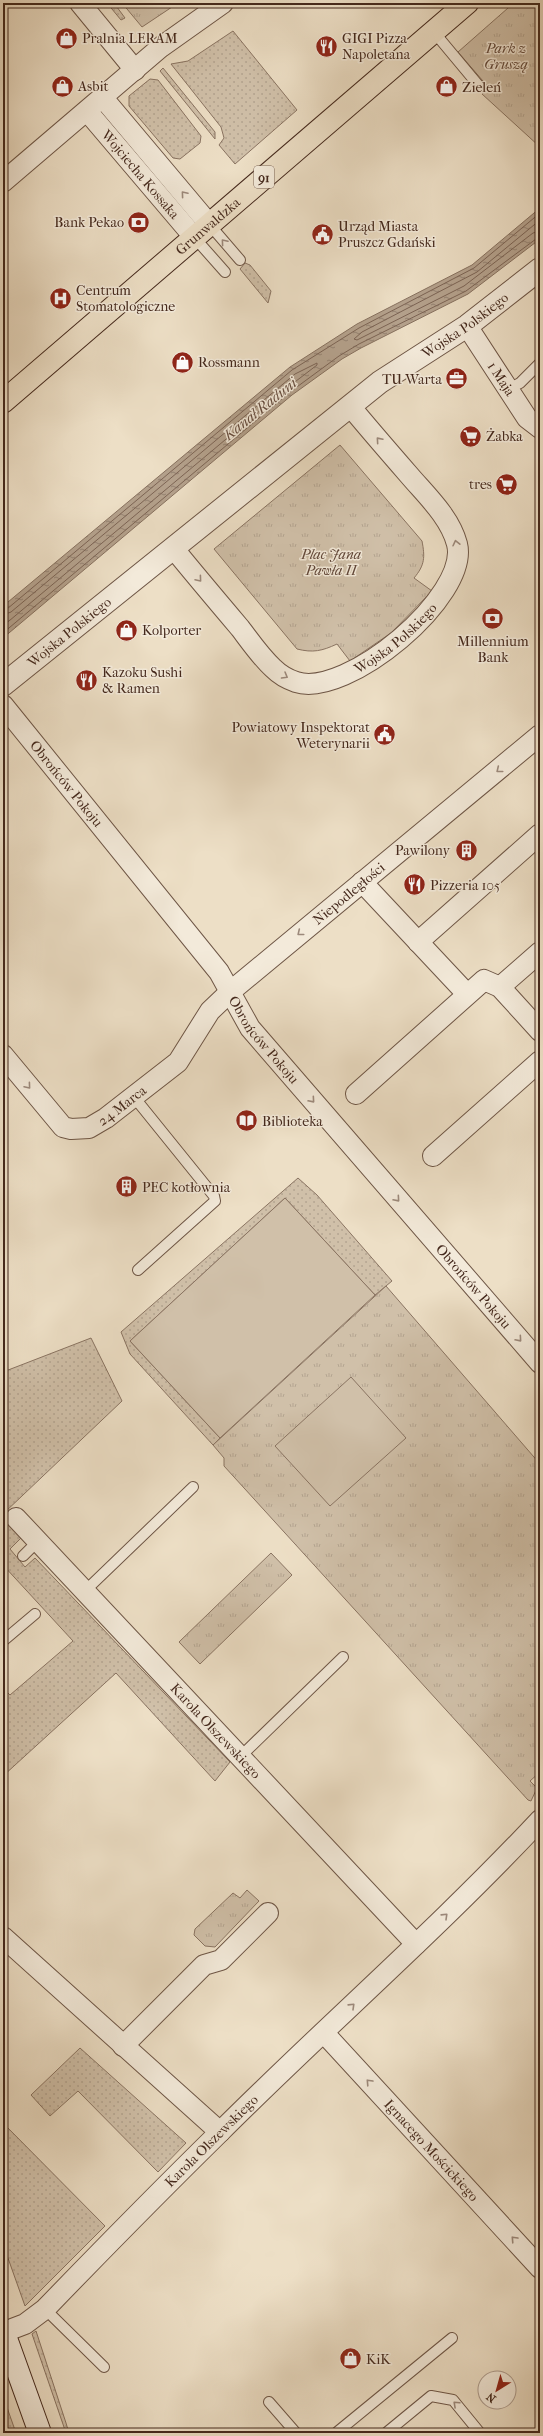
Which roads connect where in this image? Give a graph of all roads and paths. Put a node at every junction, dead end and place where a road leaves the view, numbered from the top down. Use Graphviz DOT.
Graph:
graph roads {
  1 [pos="80,3"];
  2 [pos="223,3"];
  3 [pos="467,3"];
  4 [pos="434,32"];
  5 [pos="135,70"];
  6 [pos="479,86"];
  7 [pos="102,98"];
  8 [pos="88,111"];
  9 [pos="3,182"];
  10 [pos="201,231"];
  11 [pos="240,260"];
  12 [pos="540,268"];
  13 [pos="225,272"];
  14 [pos="467,326"];
  15 [pos="540,363"];
  16 [pos="508,388"];
  17 [pos="3,402"];
  18 [pos="350,406"];
  19 [pos="540,428"];
  20 [pos="174,549"];
  21 [pos="3,685"];
  22 [pos="3,705"];
  23 [pos="536,745"];
  24 [pos="540,834"];
  25 [pos="362,882"];
  26 [pos="418,942"];
  27 [pos="540,952"];
  28 [pos="500,988"];
  29 [pos="231,991"];
  30 [pos="467,994"];
  31 [pos="540,1031"];
  32 [pos="3,1056"];
  33 [pos="540,1061"];
  34 [pos="356,1094"];
  35 [pos="134,1097"];
  36 [pos="433,1156"];
  37 [pos="138,1270"];
  38 [pos="540,1363"];
  39 [pos="193,1487"];
  40 [pos="16,1518"];
  41 [pos="38,1541"];
  42 [pos="22,1556"];
  43 [pos="85,1591"];
  44 [pos="35,1614"];
  45 [pos="3,1641"];
  46 [pos="343,1657"];
  47 [pos="240,1757"];
  48 [pos="540,1821"];
  49 [pos="268,1913"];
  50 [pos="3,1937"];
  51 [pos="416,1944"];
  52 [pos="324,2033"];
  53 [pos="123,2046"];
  54 [pos="220,2132"];
  55 [pos="540,2268"];
  56 [pos="45,2309"];
  57 [pos="3,2331"];
  58 [pos="452,2338"];
  59 [pos="104,2367"];
  60 [pos="269,2402"];
  61 [pos="40,2433"];
  62 [pos="296,2433"];
  63 [pos="336,2433"];
  64 [pos="386,2433"];
  65 [pos="480,2433"];
  1 -- 5 [label="street"];
  2 -- 5 [label="street"];
  3 -- 4 [label="main road, Grunwaldzka / 91"];
  4 -- 6 [label="lane"];
  4 -- 10 [label="main road, Grunwaldzka / 91"];
  5 -- 7 [label="street"];
  7 -- 8 [label="street"];
  10 -- 7 [label="street, Wojciecha Kossaka, one-way"];
  8 -- 9 [label="street"];
  8 -- 10 [label="street, Wojciecha Kossaka"];
  11 -- 10 [label="lane, one-way"];
  10 -- 13 [label="lane"];
  10 -- 17 [label="main road, Grunwaldzka / 91"];
  12 -- 14 [label="street, Wojska Polskiego"];
  14 -- 16 [label="street, 1 Maja"];
  14 -- 18 [label="street, Wojska Polskiego"];
  15 -- 16 [label="lane"];
  16 -- 19 [label="street, 1 Maja"];
  18 -- 20 [label="street, Wojska Polskiego"];
  20 -- 18 [label="street, Wojska Polskiego, one-way"];
  20 -- 21 [label="street, Wojska Polskiego"];
  22 -- 29 [label="street, Obrońców Pokoju"];
  23 -- 25 [label="street, Niepodległości, one-way"];
  24 -- 26 [label="street"];
  25 -- 26 [label="street"];
  25 -- 29 [label="street, Niepodległości, one-way"];
  26 -- 30 [label="street"];
  27 -- 28 [label="street"];
  28 -- 30 [label="street"];
  28 -- 31 [label="street"];
  29 -- 35 [label="street, 24 Marca"];
  29 -- 38 [label="street, Obrońców Pokoju, one-way"];
  30 -- 34 [label="street"];
  32 -- 35 [label="street, 24 Marca, one-way"];
  33 -- 36 [label="street"];
  35 -- 37 [label="lane"];
  39 -- 43 [label="lane"];
  40 -- 41 [label="street, Karola Olszewskiego"];
  41 -- 42 [label="lane"];
  41 -- 43 [label="street, Karola Olszewskiego"];
  43 -- 47 [label="street, Karola Olszewskiego"];
  44 -- 45 [label="lane"];
  46 -- 47 [label="lane"];
  47 -- 51 [label="street, Karola Olszewskiego"];
  51 -- 48 [label="street, Karola Olszewskiego, one-way"];
  49 -- 53 [label="street"];
  50 -- 53 [label="street"];
  52 -- 51 [label="street, Karola Olszewskiego, one-way"];
  52 -- 54 [label="street, Karola Olszewskiego"];
  55 -- 52 [label="street, Ignacego Mościckiego, one-way"];
  53 -- 54 [label="street"];
  54 -- 56 [label="street, Karola Olszewskiego"];
  56 -- 57 [label="street, Karola Olszewskiego"];
  56 -- 59 [label="lane"];
  57 -- 61 [label="street"];
  58 -- 63 [label="lane"];
  60 -- 62 [label="lane"];
  65 -- 64 [label="lane, one-way"];
}
